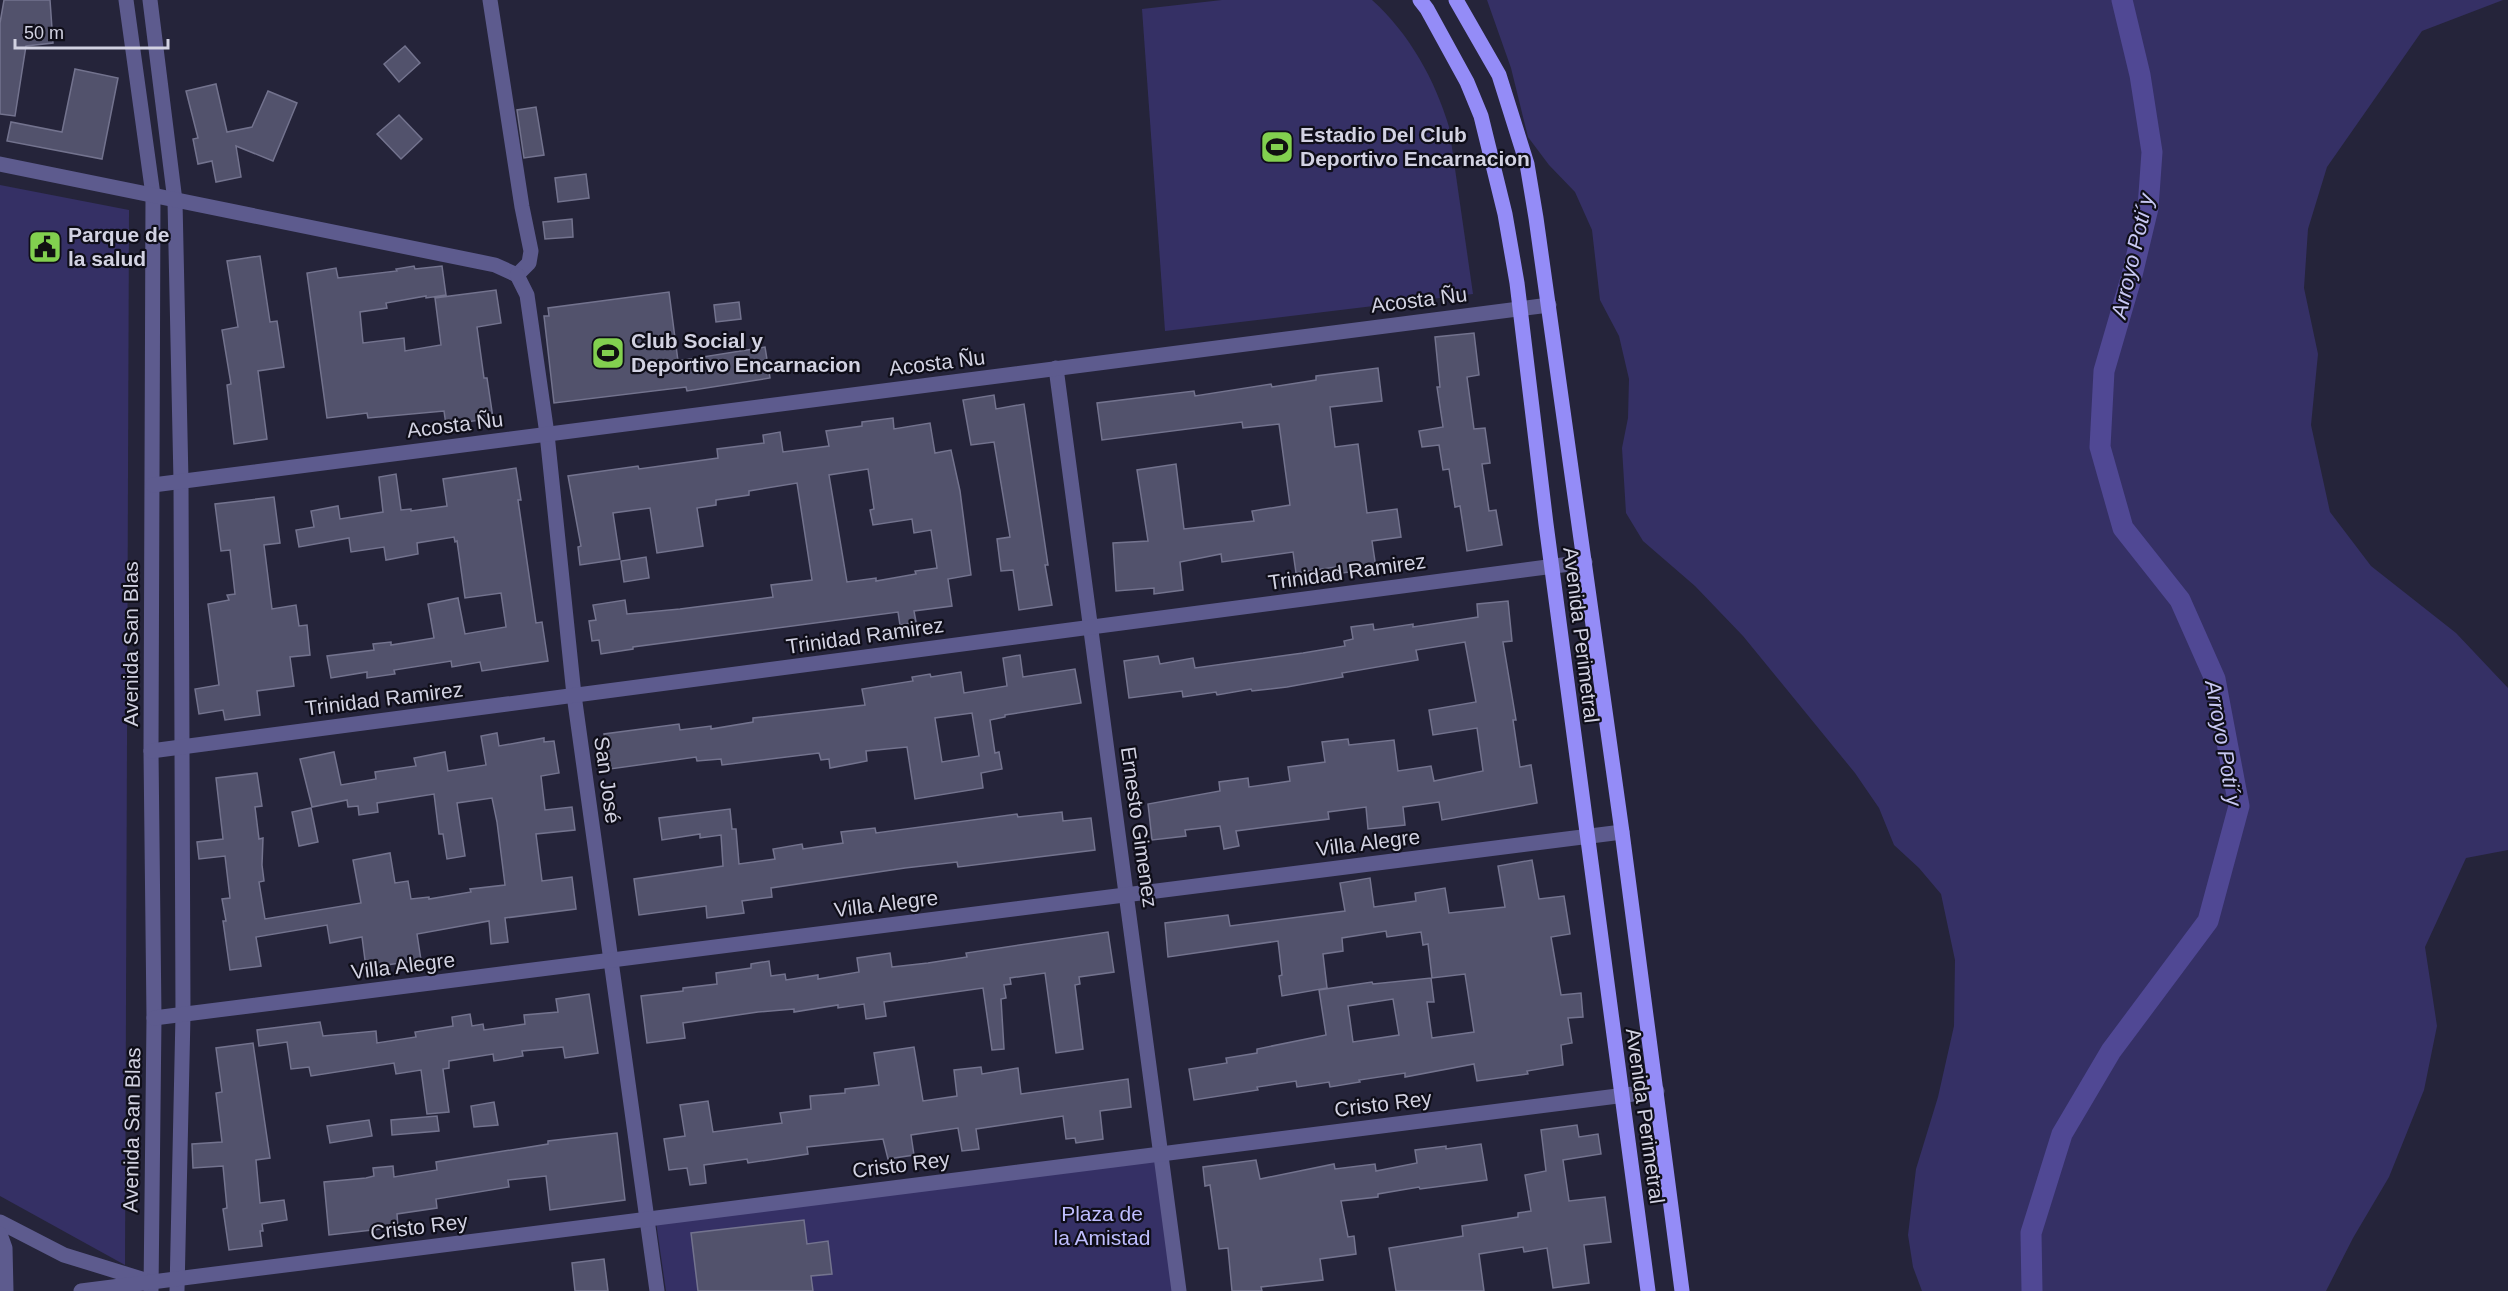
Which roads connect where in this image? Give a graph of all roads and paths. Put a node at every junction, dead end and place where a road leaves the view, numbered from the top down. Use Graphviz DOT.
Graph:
graph roads {
  1 [pos="126,0"];
  2 [pos="150,0"];
  3 [pos="490,0"];
  4 [pos="1420,0"];
  5 [pos="1456,0"];
  6 [pos="0,164"];
  7 [pos="153,195"];
  8 [pos="175,201"];
  9 [pos="518,275"];
  10 [pos="1549,305"];
  11 [pos="1520,308"];
  12 [pos="1056,368"];
  13 [pos="547,434"];
  14 [pos="181,481"];
  15 [pos="153,485"];
  16 [pos="1585,562"];
  17 [pos="1552,566"];
  18 [pos="1091,627"];
  19 [pos="574,695"];
  20 [pos="182,747"];
  21 [pos="151,751"];
  22 [pos="1622,832"];
  23 [pos="1586,836"];
  24 [pos="1127,895"];
  25 [pos="611,960"];
  26 [pos="183,1015"];
  27 [pos="154,1018"];
  28 [pos="1657,1091"];
  29 [pos="1621,1095"];
  30 [pos="1162,1154"];
  31 [pos="647,1219"];
  32 [pos="0,1222"];
  33 [pos="0,1234"];
  34 [pos="177,1285"];
  35 [pos="151,1286"];
  36 [pos="6,1291"];
  37 [pos="81,1291"];
  38 [pos="657,1291"];
  39 [pos="1179,1291"];
  40 [pos="1648,1291"];
  41 [pos="1682,1291"];
  1 -- 7 [label="street, Avenida San Blas"];
  2 -- 8 [label="street"];
  3 -- 9 [label="street"];
  4 -- 11 [label="main road, Avenida Perimetral"];
  5 -- 10 [label="main road, Avenida Perimetral"];
  6 -- 7 [label="street"];
  7 -- 8 [label="street"];
  7 -- 15 [label="street, Avenida San Blas"];
  8 -- 9 [label="street"];
  8 -- 14 [label="street"];
  9 -- 13 [label="street, San José"];
  10 -- 11 [label="street, Acosta Ñu"];
  10 -- 16 [label="main road, Avenida Perimetral"];
  11 -- 12 [label="street, Acosta Ñu"];
  11 -- 17 [label="main road, Avenida Perimetral"];
  12 -- 13 [label="street, Acosta Ñu"];
  12 -- 18 [label="street, Ernesto Gimenez"];
  13 -- 14 [label="street, Acosta Ñu"];
  13 -- 19 [label="street, San José"];
  14 -- 15 [label="street, Acosta Ñu"];
  14 -- 20 [label="street"];
  15 -- 21 [label="street, Avenida San Blas"];
  16 -- 17 [label="street, Trinidad Ramirez"];
  16 -- 22 [label="main road, Avenida Perimetral"];
  17 -- 18 [label="street, Trinidad Ramirez"];
  17 -- 23 [label="main road, Avenida Perimetral"];
  18 -- 19 [label="street, Trinidad Ramirez"];
  18 -- 24 [label="street, Ernesto Gimenez"];
  19 -- 20 [label="street, Trinidad Ramirez"];
  19 -- 25 [label="street, San José"];
  20 -- 21 [label="street, Trinidad Ramirez"];
  20 -- 26 [label="street"];
  21 -- 27 [label="street, Avenida San Blas"];
  22 -- 23 [label="street, Villa Alegre"];
  22 -- 28 [label="main road, Avenida Perimetral"];
  23 -- 24 [label="street, Villa Alegre"];
  23 -- 29 [label="main road, Avenida Perimetral"];
  24 -- 25 [label="street, Villa Alegre"];
  24 -- 30 [label="street, Ernesto Gimenez"];
  25 -- 26 [label="street, Villa Alegre"];
  25 -- 31 [label="street, San José"];
  26 -- 27 [label="street, Villa Alegre"];
  26 -- 34 [label="street"];
  27 -- 35 [label="street, Avenida San Blas"];
  28 -- 29 [label="street, Cristo Rey"];
  28 -- 41 [label="main road, Avenida Perimetral"];
  29 -- 30 [label="street, Cristo Rey"];
  29 -- 40 [label="main road, Avenida Perimetral"];
  30 -- 31 [label="street, Cristo Rey"];
  30 -- 39 [label="street, Ernesto Gimenez"];
  31 -- 34 [label="street, Cristo Rey"];
  31 -- 38 [label="street, San José"];
  32 -- 35 [label="street"];
  33 -- 36 [label="street"];
  34 -- 35 [label="street, Cristo Rey"];
  35 -- 37 [label="street, Cristo Rey"];
}
